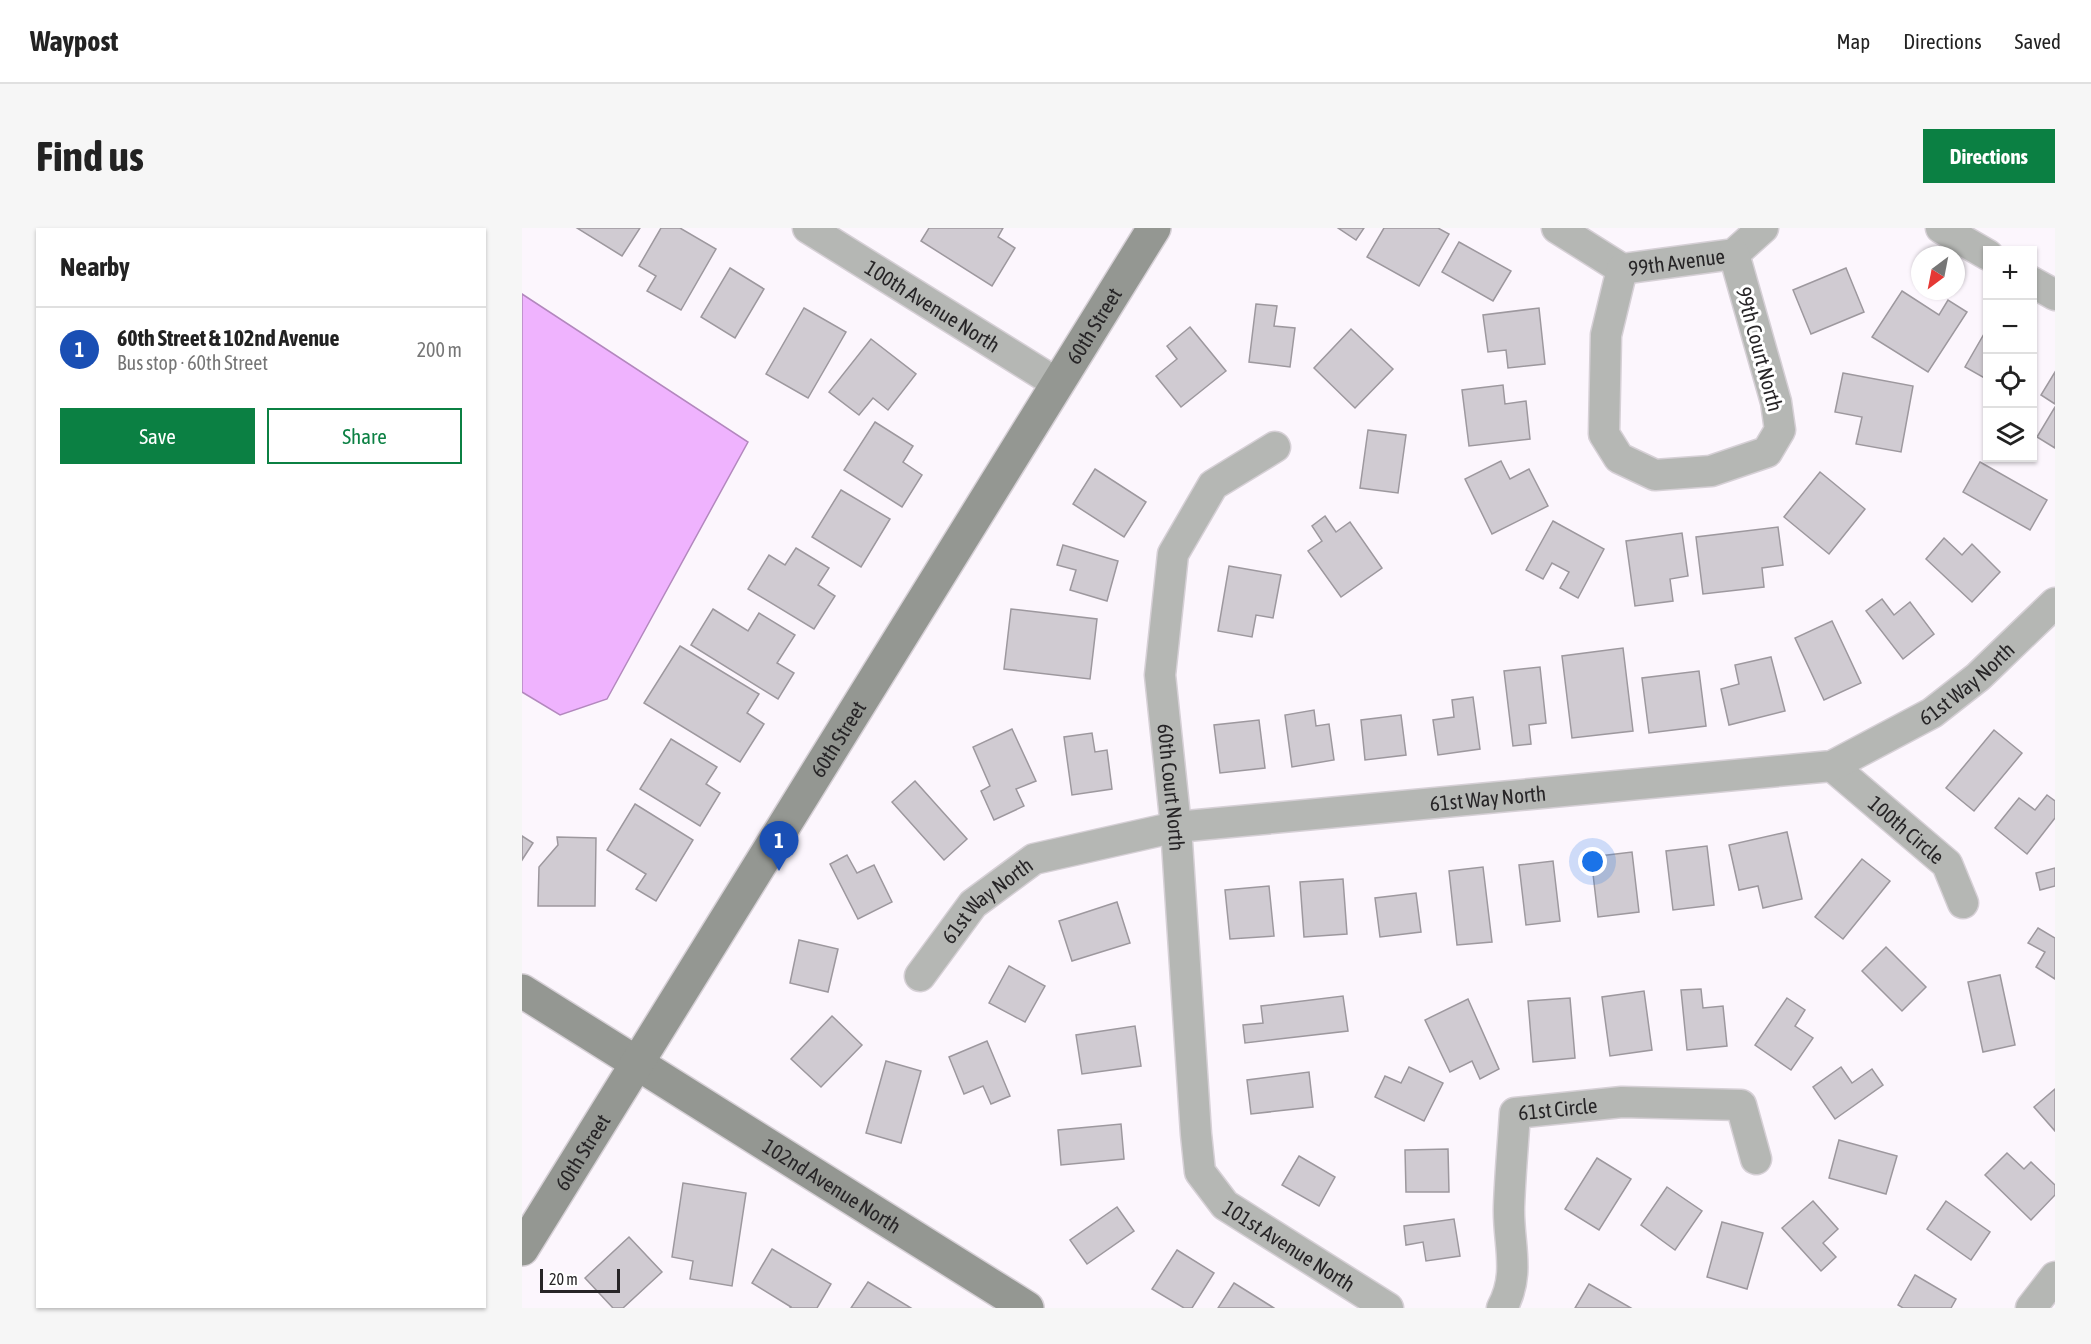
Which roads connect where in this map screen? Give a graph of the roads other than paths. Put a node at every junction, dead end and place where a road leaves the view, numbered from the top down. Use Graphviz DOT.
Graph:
graph roads {
  1 [pos="808,228"];
  2 [pos="1154,228"];
  3 [pos="1557,228"];
  4 [pos="1763,228"];
  5 [pos="1941,228"];
  6 [pos="1983,252"];
  7 [pos="1734,254"];
  8 [pos="1622,269"];
  9 [pos="2037,285"];
  10 [pos="2055,295"];
  11 [pos="1058,384"];
  12 [pos="1275,447"];
  13 [pos="2055,603"];
  14 [pos="1832,766"];
  15 [pos="1176,827"];
  16 [pos="1963,903"];
  17 [pos="920,976"];
  18 [pos="522,991"];
  19 [pos="637,1063"];
  20 [pos="1756,1159"];
  21 [pos="1200,1172"];
  22 [pos="522,1249"];
  23 [pos="2055,1277"];
  24 [pos="1027,1308"];
  25 [pos="1388,1308"];
  26 [pos="1502,1308"];
  27 [pos="2031,1308"];
  1 -- 11 [label="street, 100th Avenue North"];
  2 -- 11 [label="street, 60th Street"];
  3 -- 8 [label="street, 99th Avenue"];
  4 -- 7 [label="street, 99th Avenue"];
  5 -- 6 [label="street"];
  7 -- 8 [label="street, 99th Avenue"];
  7 -- 8 [label="street, 99th Court North"];
  9 -- 10 [label="street"];
  11 -- 19 [label="street, 60th Street"];
  12 -- 15 [label="street, 60th Court North"];
  13 -- 14 [label="street, 61st Way North"];
  14 -- 15 [label="street, 61st Way North"];
  14 -- 16 [label="street, 100th Circle"];
  15 -- 17 [label="street, 61st Way North"];
  15 -- 21 [label="street, 60th Court North"];
  18 -- 19 [label="street, 102nd Avenue North"];
  19 -- 22 [label="street, 60th Street"];
  19 -- 24 [label="street, 102nd Avenue North"];
  20 -- 26 [label="street, 61st Circle"];
  21 -- 25 [label="street, 101st Avenue North"];
  23 -- 27 [label="street"];
}
